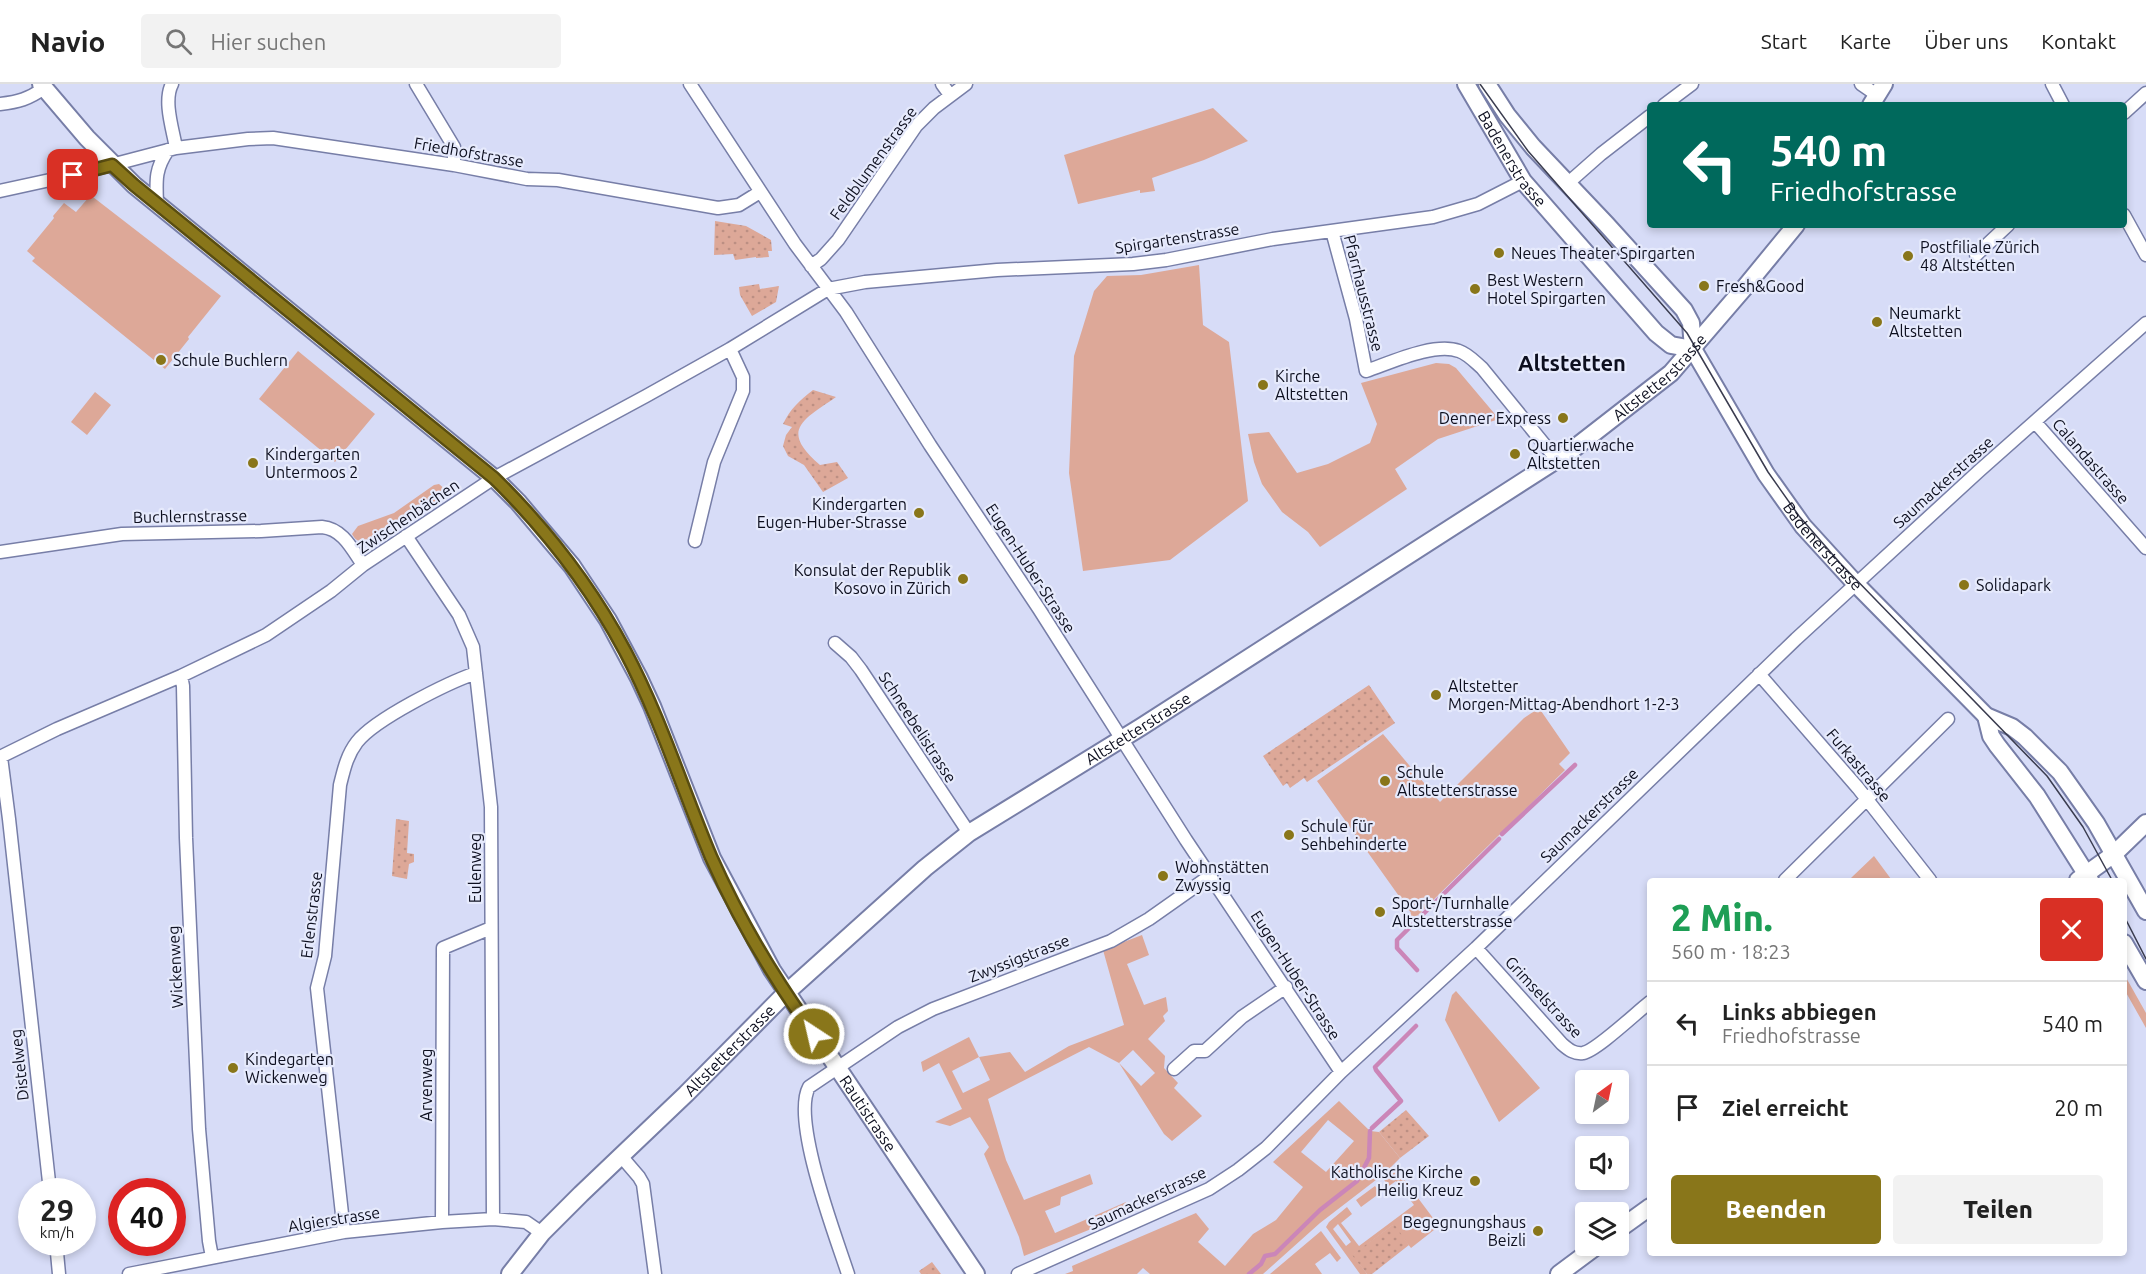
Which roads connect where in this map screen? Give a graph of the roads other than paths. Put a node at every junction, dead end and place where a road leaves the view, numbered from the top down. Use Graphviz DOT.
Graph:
graph roads {
  1 [pos="172,84"];
  2 [pos="416,84"];
  3 [pos="690,84"];
  4 [pos="942,84"];
  5 [pos="966,84"];
  6 [pos="1466,84"];
  7 [pos="1487,84"];
  8 [pos="1692,84"];
  9 [pos="1861,84"];
  10 [pos="2052,84"];
  11 [pos="43,86"];
  12 [pos="2146,93"];
  13 [pos="950,95"];
  14 [pos="1877,95"];
  15 [pos="1668,102"];
  16 [pos="2061,102"];
  17 [pos="0,104"];
  18 [pos="2127,110"];
  19 [pos="1647,118"];
  20 [pos="172,149"];
  21 [pos="112,165"];
  22 [pos="454,165"];
  23 [pos="1523,182"];
  24 [pos="1567,184"];
  25 [pos="0,191"];
  26 [pos="760,192"];
  27 [pos="157,202"];
  28 [pos="2127,220"];
  29 [pos="1794,228"];
  30 [pos="2005,228"];
  31 [pos="1332,231"];
  32 [pos="1976,255"];
  33 [pos="2146,255"];
  34 [pos="811,266"];
  35 [pos="828,289"];
  36 [pos="2146,323"];
  37 [pos="730,349"];
  38 [pos="1693,349"];
  39 [pos="2035,422"];
  40 [pos="1557,460"];
  41 [pos="494,478"];
  42 [pos="406,537"];
  43 [pos="695,541"];
  44 [pos="2146,548"];
  45 [pos="0,552"];
  46 [pos="363,565"];
  47 [pos="1855,583"];
  48 [pos="835,643"];
  49 [pos="476,673"];
  50 [pos="1759,674"];
  51 [pos="181,676"];
  52 [pos="1986,716"];
  53 [pos="1948,719"];
  54 [pos="1122,738"];
  55 [pos="0,757"];
  56 [pos="1867,799"];
  57 [pos="2146,823"];
  58 [pos="969,833"];
  59 [pos="2114,854"];
  60 [pos="1210,876"];
  61 [pos="1787,878"];
  62 [pos="1928,878"];
  63 [pos="2085,878"];
  64 [pos="2146,911"];
  65 [pos="491,928"];
  66 [pos="1476,948"];
  67 [pos="2127,948"];
  68 [pos="2146,981"];
  69 [pos="1286,987"];
  70 [pos="786,993"];
  71 [pos="1647,1004"];
  72 [pos="837,1066"];
  73 [pos="1174,1069"];
  74 [pos="1341,1072"];
  75 [pos="621,1156"];
  76 [pos="49,1178"];
  77 [pos="1647,1209"];
  78 [pos="493,1219"];
  79 [pos="442,1222"];
  80 [pos="1629,1222"];
  81 [pos="344,1232"];
  82 [pos="543,1233"];
  83 [pos="57,1256"];
  84 [pos="1583,1256"];
  85 [pos="212,1257"];
  86 [pos="59,1274"];
  87 [pos="129,1274"];
  88 [pos="510,1274"];
  89 [pos="655,1274"];
  90 [pos="848,1274"];
  91 [pos="976,1274"];
  92 [pos="1018,1274"];
  93 [pos="1559,1274"];
  1 -- 20 [label="street"];
  2 -- 22 [label="street"];
  3 -- 26 [label="street, Eugen-Huber-Strasse"];
  4 -- 13 [label="street"];
  5 -- 13 [label="street, Feldblumenstrasse"];
  6 -- 23 [label="street, Badenerstrasse"];
  7 -- 24 [label="street, Badenerstrasse"];
  8 -- 15 [label="street"];
  9 -- 14 [label="street"];
  10 -- 16 [label="street"];
  11 -- 17 [label="street"];
  11 -- 21 [label="street, Rautistrasse"];
  12 -- 18 [label="street"];
  13 -- 34 [label="street, Feldblumenstrasse"];
  19 -- 24 [label="street"];
  20 -- 21 [label="street, Friedhofstrasse"];
  20 -- 22 [label="street, Friedhofstrasse"];
  20 -- 27 [label="street"];
  21 -- 25 [label="street, Friedhofstrasse"];
  21 -- 27 [label="street, Rautistrasse"];
  22 -- 26 [label="street, Friedhofstrasse"];
  23 -- 31 [label="street, Spirgartenstrasse"];
  23 -- 38 [label="street, Badenerstrasse"];
  24 -- 38 [label="street, Badenerstrasse"];
  26 -- 34 [label="street, Eugen-Huber-Strasse"];
  27 -- 41 [label="street, Rautistrasse"];
  28 -- 33 [label="street"];
  29 -- 38 [label="street, Altstetterstrasse"];
  30 -- 32 [label="street"];
  31 -- 35 [label="street, Spirgartenstrasse"];
  31 -- 40 [label="street, Pfarrhausstrasse"];
  34 -- 35 [label="street, Eugen-Huber-Strasse"];
  35 -- 37 [label="street, Zwischenbächen"];
  35 -- 54 [label="street, Eugen-Huber-Strasse"];
  36 -- 39 [label="street, Saumackerstrasse"];
  37 -- 41 [label="street, Zwischenbächen"];
  37 -- 43 [label="street"];
  38 -- 40 [label="street, Altstetterstrasse"];
  38 -- 47 [label="street, Badenerstrasse"];
  39 -- 44 [label="street, Calandastrasse"];
  39 -- 47 [label="street, Saumackerstrasse"];
  40 -- 54 [label="street, Altstetterstrasse"];
  41 -- 42 [label="street, Zwischenbächen"];
  41 -- 70 [label="street, Rautistrasse"];
  42 -- 46 [label="street, Zwischenbächen"];
  42 -- 49 [label="street, Eulenweg"];
  45 -- 46 [label="street, Buchlernstrasse"];
  46 -- 51 [label="street, Zwischenbächen"];
  47 -- 50 [label="street, Saumackerstrasse"];
  47 -- 52 [label="street, Badenerstrasse"];
  48 -- 58 [label="street, Schneebelistrasse"];
  49 -- 65 [label="street, Eulenweg"];
  49 -- 81 [label="street, Erlenstrasse"];
  50 -- 56 [label="street, Furkastrasse"];
  50 -- 66 [label="street, Saumackerstrasse"];
  51 -- 55 [label="street, Zwischenbächen"];
  51 -- 85 [label="street, Wickenweg"];
  52 -- 59 [label="street, Badenerstrasse"];
  52 -- 63 [label="street, Badenerstrasse"];
  53 -- 56 [label="street"];
  54 -- 58 [label="street, Altstetterstrasse"];
  54 -- 60 [label="street, Eugen-Huber-Strasse"];
  55 -- 76 [label="street, Distelweg"];
  56 -- 61 [label="street"];
  56 -- 62 [label="street, Furkastrasse"];
  57 -- 59 [label="street"];
  58 -- 70 [label="street, Altstetterstrasse"];
  59 -- 63 [label="street"];
  59 -- 64 [label="street, Badenerstrasse"];
  60 -- 69 [label="street, Eugen-Huber-Strasse"];
  60 -- 72 [label="street, Zwyssigstrasse"];
  65 -- 78 [label="street, Eulenweg"];
  65 -- 79 [label="street, Arvenweg"];
  66 -- 71 [label="street, Grimselstrasse"];
  66 -- 74 [label="street, Saumackerstrasse"];
  67 -- 68 [label="street"];
  69 -- 73 [label="street"];
  69 -- 74 [label="street, Eugen-Huber-Strasse"];
  70 -- 72 [label="street, Rautistrasse"];
  70 -- 75 [label="street, Altstetterstrasse"];
  72 -- 90 [label="street, Zwyssigstrasse"];
  72 -- 91 [label="street, Rautistrasse"];
  74 -- 92 [label="street, Saumackerstrasse"];
  75 -- 82 [label="street, Altstetterstrasse"];
  75 -- 89 [label="street"];
  77 -- 80 [label="street"];
  78 -- 79 [label="street, Algierstrasse"];
  78 -- 82 [label="street, Algierstrasse"];
  79 -- 81 [label="street, Algierstrasse"];
  81 -- 85 [label="street, Algierstrasse"];
  82 -- 88 [label="street, Altstetterstrasse"];
  83 -- 86 [label="street"];
  84 -- 93 [label="street"];
  85 -- 87 [label="street, Algierstrasse"];
}
